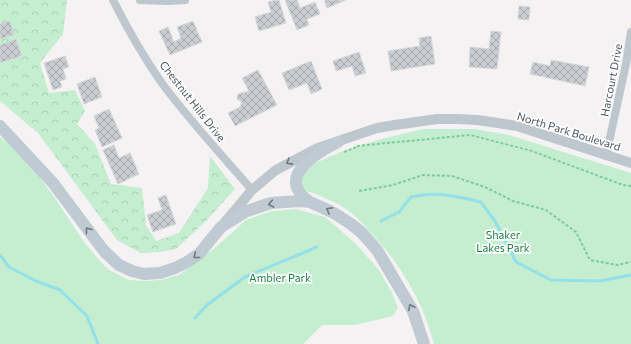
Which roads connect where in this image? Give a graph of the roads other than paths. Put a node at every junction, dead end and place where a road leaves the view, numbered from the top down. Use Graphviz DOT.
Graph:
graph roads {
  1 [pos="113,0"];
  2 [pos="140,0"];
  3 [pos="185,0"];
  4 [pos="631,32"];
  5 [pos="0,126"];
  6 [pos="338,142"];
  7 [pos="606,156"];
  8 [pos="631,164"];
  9 [pos="252,190"];
  10 [pos="310,202"];
  11 [pos="221,227"];
  12 [pos="424,344"];
  1 -- 9 [label="street, Chestnut Hills Drive"];
  2 -- 3 [label="street"];
  4 -- 7 [label="street, Harcourt Drive"];
  11 -- 5 [label="main road, one-way"];
  6 -- 7 [label="street, North Park Boulevard"];
  6 -- 9 [label="street, North Park Boulevard, one-way"];
  6 -- 10 [label="main road"];
  7 -- 8 [label="street, North Park Boulevard"];
  9 -- 11 [label="street, North Park Boulevard"];
  10 -- 11 [label="main road, one-way"];
  12 -- 10 [label="main road, one-way"];
}
